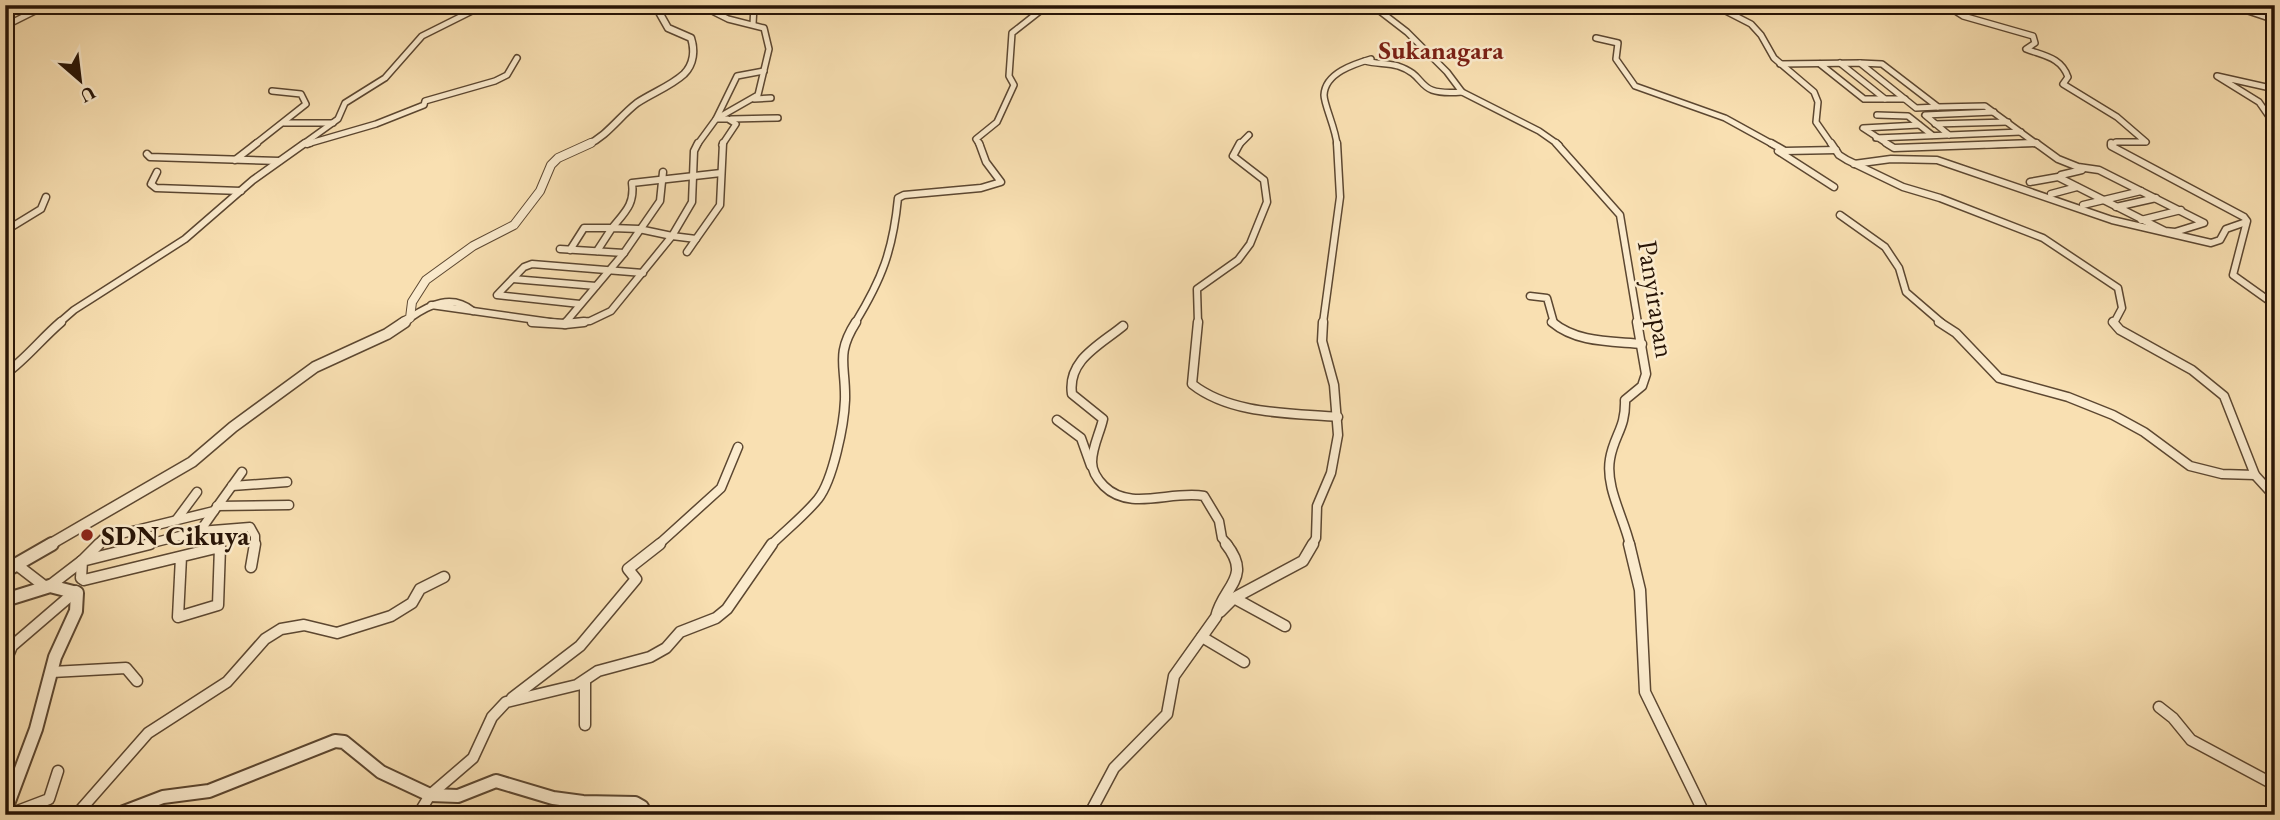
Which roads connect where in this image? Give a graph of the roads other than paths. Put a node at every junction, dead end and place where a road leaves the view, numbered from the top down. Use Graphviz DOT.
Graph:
graph roads {
  1 [pos="47,5"];
  2 [pos="484,5"];
  3 [pos="655,5"];
  4 [pos="1040,5"];
  5 [pos="1372,5"];
  6 [pos="1714,5"];
  7 [pos="1952,5"];
  8 [pos="1964,5"];
  9 [pos="2230,5"];
  10 [pos="754,6"];
  11 [pos="1988,8"];
  12 [pos="714,12"];
  13 [pos="2275,20"];
  14 [pos="753,24"];
  15 [pos="5,26"];
  16 [pos="1596,38"];
  17 [pos="517,58"];
  18 [pos="1840,63"];
  19 [pos="1860,63"];
  20 [pos="1780,64"];
  21 [pos="1820,64"];
  22 [pos="764,71"];
  23 [pos="1864,82"];
  24 [pos="1884,82"];
  25 [pos="1843,83"];
  26 [pos="2275,89"];
  27 [pos="272,91"];
  28 [pos="1462,92"];
  29 [pos="729,97"];
  30 [pos="771,98"];
  31 [pos="1885,99"];
  32 [pos="1905,99"];
  33 [pos="751,100"];
  34 [pos="743,103"];
  35 [pos="1938,107"];
  36 [pos="1994,112"];
  37 [pos="1877,115"];
  38 [pos="778,118"];
  39 [pos="716,119"];
  40 [pos="728,119"];
  41 [pos="2008,122"];
  42 [pos="284,123"];
  43 [pos="333,123"];
  44 [pos="1935,124"];
  45 [pos="1919,125"];
  46 [pos="2275,125"];
  47 [pos="2021,132"];
  48 [pos="1948,134"];
  49 [pos="1248,135"];
  50 [pos="1932,135"];
  51 [pos="1875,138"];
  52 [pos="2037,143"];
  53 [pos="1962,145"];
  54 [pos="1774,146"];
  55 [pos="297,147"];
  56 [pos="1836,150"];
  57 [pos="147,154"];
  58 [pos="235,160"];
  59 [pos="279,161"];
  60 [pos="1854,164"];
  61 [pos="2085,169"];
  62 [pos="157,172"];
  63 [pos="720,173"];
  64 [pos="664,175"];
  65 [pos="692,176"];
  66 [pos="2061,176"];
  67 [pos="2031,182"];
  68 [pos="1834,187"];
  69 [pos="2077,187"];
  70 [pos="241,191"];
  71 [pos="2141,191"];
  72 [pos="2051,194"];
  73 [pos="46,197"];
  74 [pos="2156,198"];
  75 [pos="2103,200"];
  76 [pos="2083,205"];
  77 [pos="2116,207"];
  78 [pos="2181,210"];
  79 [pos="1840,215"];
  80 [pos="2141,220"];
  81 [pos="2246,222"];
  82 [pos="612,228"];
  83 [pos="639,229"];
  84 [pos="5,231"];
  85 [pos="672,236"];
  86 [pos="696,239"];
  87 [pos="560,249"];
  88 [pos="570,250"];
  89 [pos="597,251"];
  90 [pos="687,252"];
  91 [pos="624,253"];
  92 [pos="610,270"];
  93 [pos="643,273"];
  94 [pos="513,279"];
  95 [pos="552,282"];
  96 [pos="596,286"];
  97 [pos="1530,296"];
  98 [pos="535,300"];
  99 [pos="580,304"];
  100 [pos="2275,306"];
  101 [pos="410,318"];
  102 [pos="565,324"];
  103 [pos="1123,326"];
  104 [pos="1642,344"];
  105 [pos="5,374"];
  106 [pos="1338,417"];
  107 [pos="1057,420"];
  108 [pos="738,447"];
  109 [pos="1092,469"];
  110 [pos="242,472"];
  111 [pos="2255,475"];
  112 [pos="287,482"];
  113 [pos="232,486"];
  114 [pos="197,492"];
  115 [pos="2275,498"];
  116 [pos="289,505"];
  117 [pos="216,509"];
  118 [pos="177,519"];
  119 [pos="223,528"];
  120 [pos="200,531"];
  121 [pos="220,548"];
  122 [pos="181,557"];
  123 [pos="82,561"];
  124 [pos="17,565"];
  125 [pos="251,567"];
  126 [pos="5,571"];
  127 [pos="444,577"];
  128 [pos="47,585"];
  129 [pos="76,591"];
  130 [pos="1234,597"];
  131 [pos="5,600"];
  132 [pos="1216,617"];
  133 [pos="1285,626"];
  134 [pos="1202,637"];
  135 [pos="1244,662"];
  136 [pos="5,663"];
  137 [pos="52,672"];
  138 [pos="137,681"];
  139 [pos="585,681"];
  140 [pos="506,702"];
  141 [pos="2160,707"];
  142 [pos="585,725"];
  143 [pos="58,771"];
  144 [pos="2275,785"];
  145 [pos="430,795"];
  146 [pos="6,813"];
  147 [pos="76,815"];
  148 [pos="116,815"];
  149 [pos="418,815"];
  150 [pos="646,815"];
  151 [pos="1089,815"];
  152 [pos="1705,815"];
  1 -- 15 [label="street"];
  2 -- 43 [label="street"];
  3 -- 101 [label="street"];
  4 -- 139 [label="street"];
  5 -- 28 [label="street, Panyirapan"];
  6 -- 20 [label="street"];
  7 -- 81 [label="street"];
  8 -- 11 [label="street"];
  9 -- 13 [label="street"];
  10 -- 14 [label="street"];
  12 -- 14 [label="street"];
  14 -- 22 [label="street"];
  16 -- 54 [label="street"];
  17 -- 55 [label="street"];
  18 -- 19 [label="street"];
  18 -- 21 [label="street"];
  18 -- 23 [label="street"];
  19 -- 24 [label="street"];
  19 -- 35 [label="street"];
  20 -- 21 [label="street"];
  20 -- 56 [label="street"];
  21 -- 25 [label="street"];
  22 -- 29 [label="street"];
  22 -- 33 [label="street"];
  23 -- 24 [label="street"];
  23 -- 25 [label="street"];
  23 -- 31 [label="street"];
  24 -- 32 [label="street"];
  25 -- 31 [label="street"];
  26 -- 46 [label="street"];
  27 -- 42 [label="street"];
  28 -- 104 [label="street, Panyirapan"];
  28 -- 106 [label="street"];
  29 -- 34 [label="street"];
  29 -- 39 [label="street"];
  30 -- 33 [label="street"];
  31 -- 32 [label="street"];
  32 -- 35 [label="street"];
  33 -- 34 [label="street"];
  34 -- 39 [label="street"];
  35 -- 36 [label="street"];
  36 -- 41 [label="street"];
  36 -- 44 [label="street"];
  37 -- 45 [label="street"];
  38 -- 40 [label="street"];
  39 -- 40 [label="street"];
  39 -- 65 [label="street"];
  40 -- 63 [label="street"];
  41 -- 44 [label="street"];
  41 -- 47 [label="street"];
  42 -- 43 [label="street"];
  42 -- 58 [label="street"];
  43 -- 55 [label="street"];
  44 -- 48 [label="street"];
  45 -- 50 [label="street"];
  45 -- 51 [label="street"];
  47 -- 48 [label="street"];
  47 -- 52 [label="street"];
  48 -- 50 [label="street"];
  48 -- 53 [label="street"];
  49 -- 106 [label="street"];
  50 -- 51 [label="street"];
  51 -- 53 [label="street"];
  52 -- 53 [label="street"];
  52 -- 61 [label="street"];
  54 -- 56 [label="street"];
  54 -- 68 [label="street"];
  55 -- 59 [label="street"];
  56 -- 60 [label="street"];
  57 -- 58 [label="street"];
  58 -- 59 [label="street"];
  59 -- 70 [label="street"];
  60 -- 81 [label="street"];
  60 -- 111 [label="street"];
  61 -- 66 [label="street"];
  61 -- 71 [label="street"];
  62 -- 70 [label="street"];
  63 -- 65 [label="street"];
  63 -- 86 [label="street"];
  64 -- 65 [label="street"];
  64 -- 82 [label="street"];
  64 -- 83 [label="street"];
  65 -- 85 [label="street"];
  67 -- 69 [label="street"];
  69 -- 72 [label="street"];
  69 -- 75 [label="street"];
  70 -- 105 [label="street"];
  71 -- 74 [label="street"];
  71 -- 75 [label="street"];
  73 -- 84 [label="street"];
  74 -- 77 [label="street"];
  74 -- 78 [label="street"];
  75 -- 76 [label="street"];
  75 -- 77 [label="street"];
  77 -- 80 [label="street"];
  78 -- 80 [label="street"];
  78 -- 80 [label="street"];
  79 -- 111 [label="street"];
  81 -- 100 [label="street"];
  82 -- 83 [label="street"];
  82 -- 88 [label="street"];
  82 -- 89 [label="street"];
  83 -- 85 [label="street"];
  83 -- 91 [label="street"];
  85 -- 86 [label="street"];
  85 -- 93 [label="street"];
  86 -- 90 [label="street"];
  87 -- 88 [label="street"];
  88 -- 89 [label="street"];
  89 -- 91 [label="street"];
  91 -- 92 [label="street"];
  92 -- 93 [label="street"];
  92 -- 94 [label="street"];
  92 -- 96 [label="street"];
  93 -- 102 [label="street"];
  94 -- 95 [label="street"];
  94 -- 98 [label="street"];
  95 -- 96 [label="street"];
  95 -- 98 [label="street"];
  96 -- 99 [label="street"];
  97 -- 104 [label="street"];
  98 -- 99 [label="street"];
  99 -- 102 [label="street"];
  101 -- 102 [label="street"];
  101 -- 124 [label="street"];
  103 -- 109 [label="street"];
  104 -- 152 [label="street, Panyirapan"];
  106 -- 130 [label="street"];
  107 -- 109 [label="street"];
  108 -- 140 [label="street"];
  109 -- 132 [label="street"];
  110 -- 113 [label="street"];
  111 -- 115 [label="street"];
  112 -- 113 [label="street"];
  113 -- 117 [label="street"];
  114 -- 118 [label="street"];
  116 -- 117 [label="street"];
  117 -- 118 [label="street"];
  117 -- 120 [label="street"];
  118 -- 123 [label="street"];
  119 -- 120 [label="street"];
  119 -- 121 [label="street"];
  119 -- 125 [label="street"];
  120 -- 123 [label="street"];
  121 -- 122 [label="street"];
  121 -- 122 [label="street"];
  122 -- 123 [label="street"];
  123 -- 128 [label="street"];
  124 -- 126 [label="street"];
  124 -- 128 [label="street"];
  127 -- 147 [label="street"];
  128 -- 129 [label="street"];
  128 -- 131 [label="street"];
  129 -- 136 [label="street"];
  129 -- 137 [label="street"];
  130 -- 132 [label="street"];
  130 -- 133 [label="street"];
  132 -- 134 [label="street"];
  134 -- 135 [label="street"];
  134 -- 151 [label="street"];
  137 -- 138 [label="street"];
  137 -- 146 [label="street"];
  139 -- 140 [label="street"];
  139 -- 142 [label="street"];
  140 -- 145 [label="street"];
  141 -- 144 [label="street"];
  143 -- 146 [label="street"];
  145 -- 148 [label="street"];
  145 -- 149 [label="street"];
  145 -- 150 [label="street"];
}
